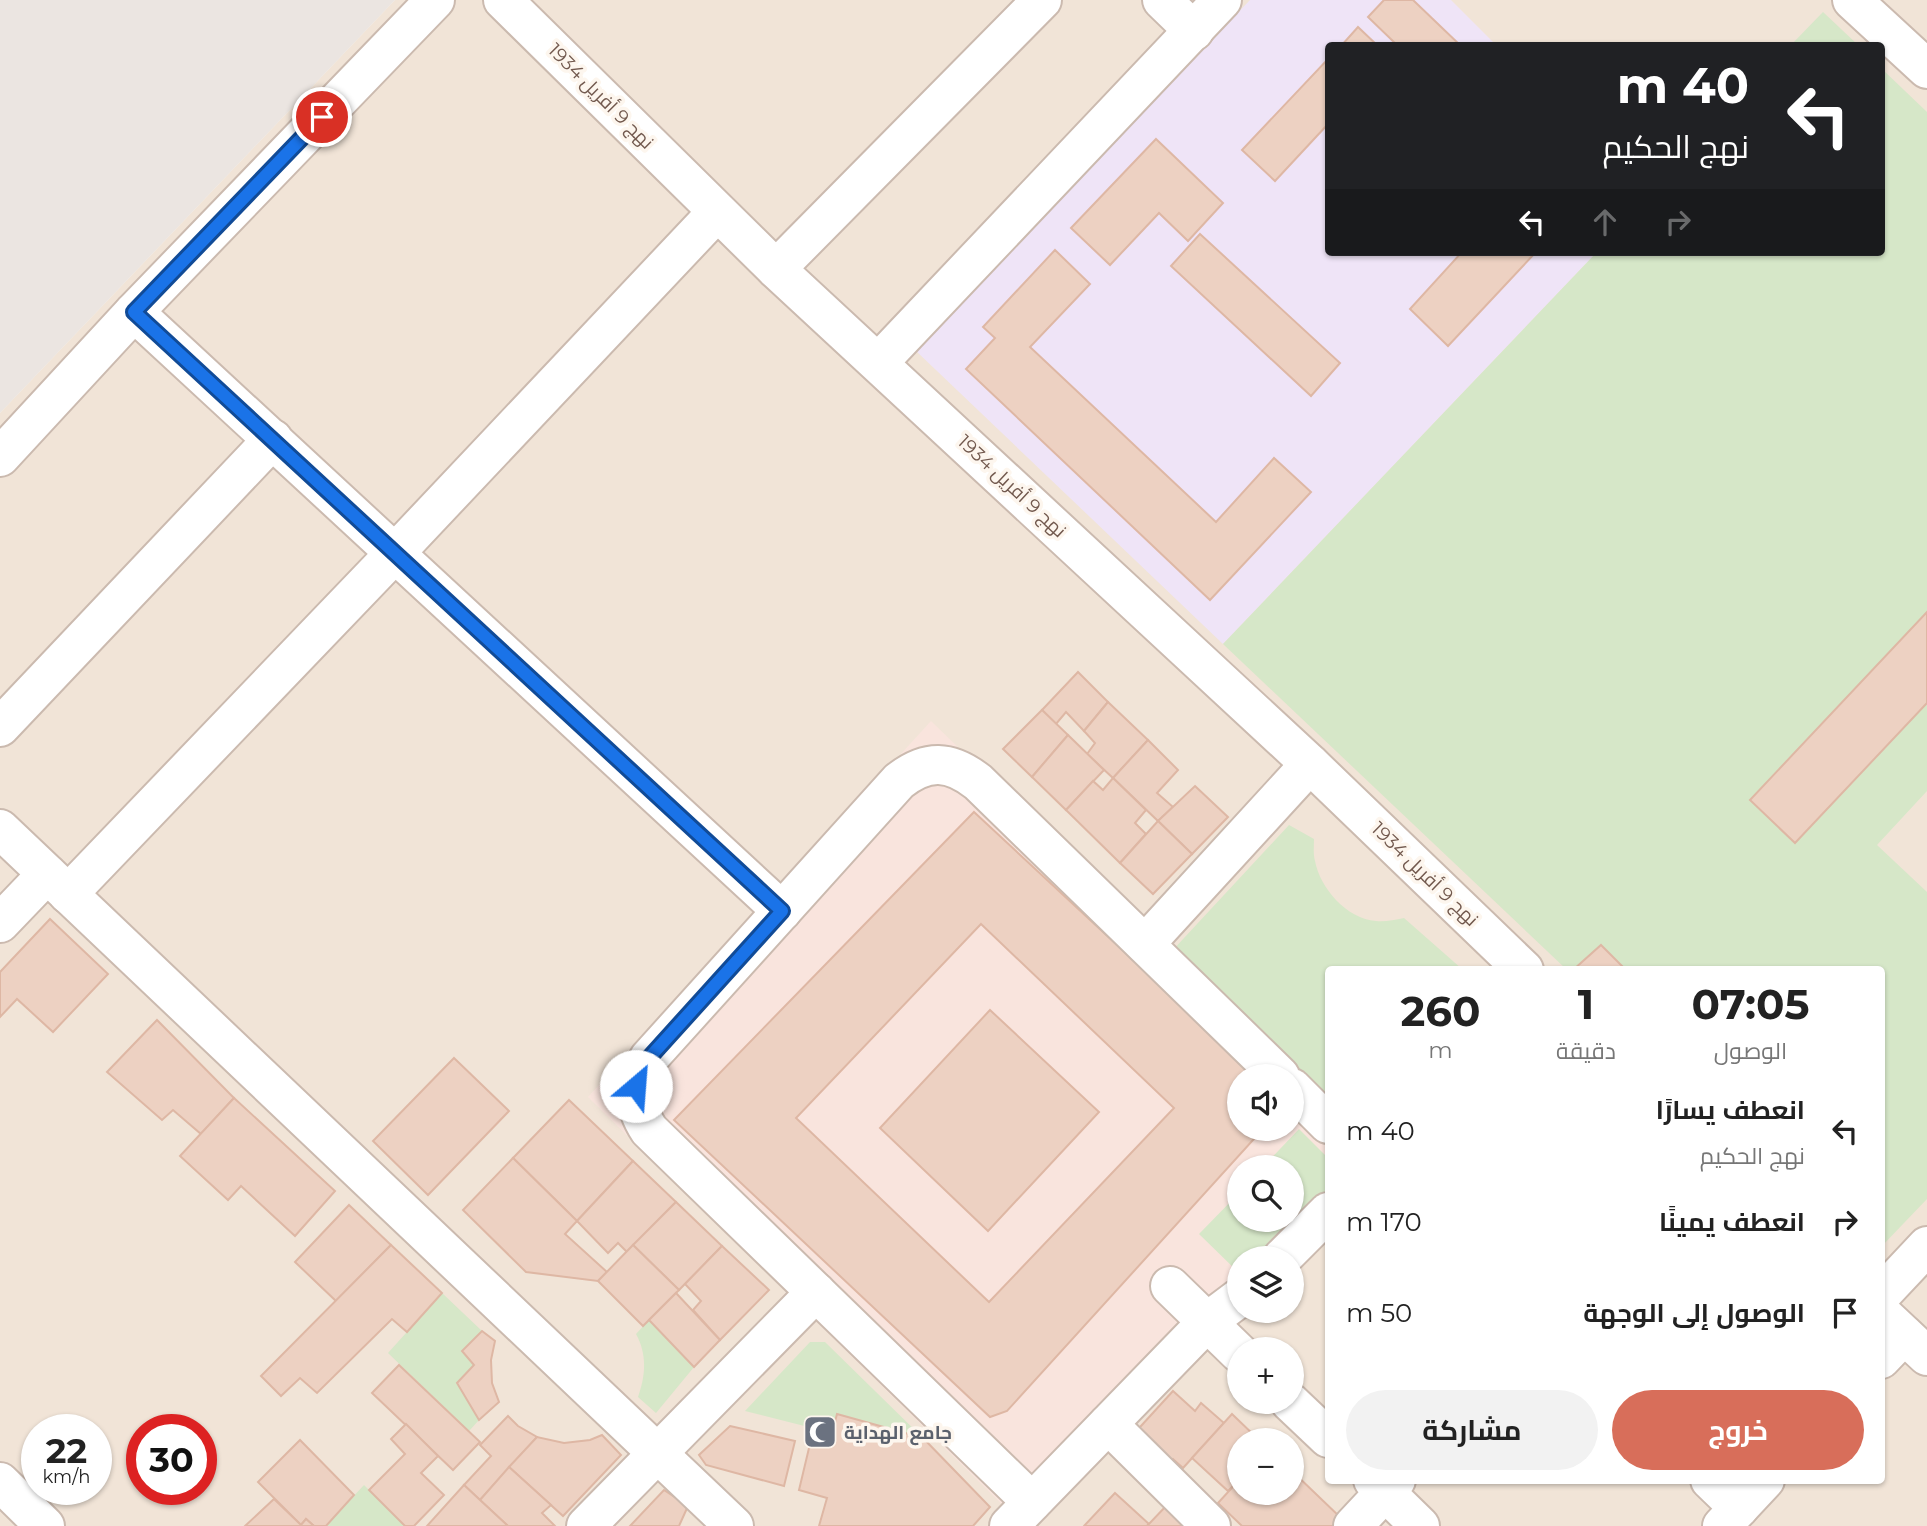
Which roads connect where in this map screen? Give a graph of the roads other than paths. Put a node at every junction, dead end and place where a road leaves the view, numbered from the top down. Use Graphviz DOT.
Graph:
graph roads {
  1 [pos="435,0"];
  2 [pos="503,0"];
  3 [pos="1042,0"];
  4 [pos="1162,0"];
  5 [pos="1222,0"];
  6 [pos="1852,0"];
  7 [pos="1194,31"];
  8 [pos="1927,69"];
  9 [pos="717,212"];
  10 [pos="776,269"];
  11 [pos="134,312"];
  12 [pos="879,362"];
  13 [pos="272,439"];
  14 [pos="0,457"];
  15 [pos="396,552"];
  16 [pos="0,727"];
  17 [pos="1310,764"];
  18 [pos="0,830"];
  19 [pos="57,884"];
  20 [pos="782,911"];
  21 [pos="0,923"];
  22 [pos="1145,944"];
  23 [pos="1520,966"];
  24 [pos="1268,1064"];
  25 [pos="1304,1100"];
  26 [pos="1325,1121"];
  27 [pos="1325,1215"];
  28 [pos="1294,1246"];
  29 [pos="1927,1246"];
  30 [pos="1170,1286"];
  31 [pos="1885,1291"];
  32 [pos="816,1292"];
  33 [pos="1227,1307"];
  34 [pos="1207,1322"];
  35 [pos="1227,1341"];
  36 [pos="1303,1414"];
  37 [pos="1108,1424"];
  38 [pos="1325,1435"];
  39 [pos="656,1452"];
  40 [pos="0,1482"];
  41 [pos="1385,1484"];
  42 [pos="1712,1484"];
  43 [pos="1761,1484"];
  44 [pos="1021,1514"];
  45 [pos="1730,1517"];
  46 [pos="46,1526"];
  47 [pos="586,1526"];
  48 [pos="734,1526"];
  49 [pos="1212,1526"];
  50 [pos="1353,1526"];
  51 [pos="1420,1526"];
  1 -- 11 [label="street"];
  2 -- 9 [label="street, نهج 9 أفريل 1934"];
  3 -- 10 [label="street"];
  4 -- 7 [label="street"];
  5 -- 7 [label="street"];
  6 -- 8 [label="street"];
  7 -- 12 [label="street"];
  9 -- 10 [label="street, نهج 9 أفريل 1934"];
  9 -- 15 [label="street"];
  10 -- 12 [label="street, نهج 9 أفريل 1934"];
  11 -- 13 [label="street"];
  11 -- 14 [label="street"];
  12 -- 17 [label="street, نهج 9 أفريل 1934"];
  13 -- 15 [label="street"];
  13 -- 16 [label="street"];
  15 -- 19 [label="street"];
  15 -- 20 [label="street"];
  17 -- 22 [label="street"];
  17 -- 23 [label="street, نهج 9 أفريل 1934"];
  18 -- 19 [label="street"];
  19 -- 21 [label="street"];
  19 -- 39 [label="street"];
  20 -- 22 [label="street"];
  20 -- 32 [label="street"];
  22 -- 24 [label="street"];
  25 -- 26 [label="street"];
  27 -- 28 [label="street"];
  29 -- 31 [label="street"];
  30 -- 34 [label="street"];
  32 -- 39 [label="street"];
  32 -- 44 [label="street"];
  33 -- 34 [label="street"];
  34 -- 35 [label="street"];
  34 -- 37 [label="street"];
  36 -- 38 [label="street"];
  37 -- 44 [label="street"];
  37 -- 49 [label="street"];
  39 -- 47 [label="street"];
  39 -- 48 [label="street"];
  40 -- 46 [label="street"];
  41 -- 50 [label="street"];
  41 -- 51 [label="street"];
  42 -- 45 [label="street"];
  43 -- 45 [label="street"];
}
